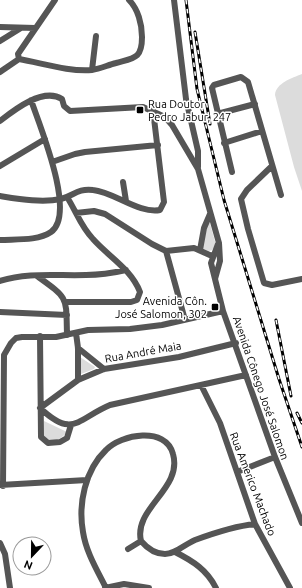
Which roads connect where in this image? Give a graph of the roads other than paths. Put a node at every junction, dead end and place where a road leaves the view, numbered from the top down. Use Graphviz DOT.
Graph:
graph roads {
  1 [pos="129,0"];
  2 [pos="174,0"];
  3 [pos="53,1"];
  4 [pos="0,27"];
  5 [pos="22,28"];
  6 [pos="35,28"];
  7 [pos="96,36"];
  8 [pos="0,41"];
  9 [pos="19,59"];
  10 [pos="92,70"];
  11 [pos="0,72"];
  12 [pos="31,100"];
  13 [pos="255,104"];
  14 [pos="153,110"];
  15 [pos="217,114"];
  16 [pos="0,121"];
  17 [pos="262,131"];
  18 [pos="45,140"];
  19 [pos="224,143"];
  20 [pos="158,145"];
  21 [pos="52,162"];
  22 [pos="0,166"];
  23 [pos="272,166"];
  24 [pos="198,169"];
  25 [pos="232,172"];
  26 [pos="123,182"];
  27 [pos="281,195"];
  28 [pos="0,196"];
  29 [pos="64,198"];
  30 [pos="126,201"];
  31 [pos="76,213"];
  32 [pos="210,214"];
  33 [pos="0,240"];
  34 [pos="200,250"];
  35 [pos="166,251"];
  36 [pos="215,256"];
  37 [pos="126,270"];
  38 [pos="37,276"];
  39 [pos="302,279"];
  40 [pos="0,281"];
  41 [pos="66,302"];
  42 [pos="223,310"];
  43 [pos="0,312"];
  44 [pos="66,314"];
  45 [pos="185,320"];
  46 [pos="76,333"];
  47 [pos="67,335"];
  48 [pos="40,336"];
  49 [pos="236,343"];
  50 [pos="78,348"];
  51 [pos="2,355"];
  52 [pos="104,369"];
  53 [pos="246,375"];
  54 [pos="78,380"];
  55 [pos="201,386"];
  56 [pos="40,408"];
  57 [pos="71,425"];
  58 [pos="275,457"];
  59 [pos="237,472"];
  60 [pos="87,480"];
  61 [pos="1,486"];
  62 [pos="302,523"];
  63 [pos="255,524"];
  64 [pos="141,541"];
  65 [pos="0,543"];
  66 [pos="128,549"];
  67 [pos="175,552"];
  68 [pos="10,588"];
  69 [pos="106,588"];
  70 [pos="149,588"];
  71 [pos="216,588"];
  72 [pos="290,588"];
  1 -- 10 [label="street"];
  2 -- 24 [label="street"];
  3 -- 6 [label="street"];
  4 -- 5 [label="street"];
  5 -- 6 [label="street"];
  5 -- 8 [label="street"];
  6 -- 9 [label="street"];
  7 -- 10 [label="street"];
  9 -- 10 [label="street"];
  9 -- 11 [label="street"];
  12 -- 14 [label="street"];
  12 -- 16 [label="street"];
  12 -- 18 [label="street"];
  13 -- 15 [label="street"];
  13 -- 15 [label="street"];
  13 -- 17 [label="street"];
  14 -- 20 [label="street"];
  14 -- 24 [label="street"];
  15 -- 19 [label="street"];
  17 -- 19 [label="street"];
  17 -- 23 [label="street"];
  18 -- 21 [label="street"];
  18 -- 22 [label="street"];
  19 -- 25 [label="street"];
  20 -- 21 [label="street"];
  20 -- 30 [label="street"];
  21 -- 29 [label="street"];
  23 -- 27 [label="street"];
  23 -- 39 [label="street"];
  24 -- 32 [label="street"];
  26 -- 30 [label="street"];
  28 -- 29 [label="street"];
  29 -- 30 [label="street"];
  29 -- 31 [label="street"];
  29 -- 33 [label="street"];
  31 -- 35 [label="street"];
  31 -- 37 [label="street"];
  32 -- 34 [label="street"];
  32 -- 36 [label="street, Avenida Cônego José Salomon"];
  34 -- 35 [label="street"];
  34 -- 36 [label="street"];
  35 -- 45 [label="street"];
  36 -- 42 [label="street, Avenida Cônego José Salomon"];
  37 -- 38 [label="street"];
  37 -- 41 [label="street"];
  38 -- 40 [label="street"];
  38 -- 41 [label="street"];
  41 -- 44 [label="street"];
  42 -- 45 [label="street"];
  42 -- 49 [label="street, Avenida Cônego José Salomon"];
  43 -- 44 [label="street"];
  44 -- 47 [label="street"];
  45 -- 46 [label="street"];
  46 -- 47 [label="street"];
  46 -- 50 [label="street"];
  47 -- 48 [label="street"];
  48 -- 51 [label="street"];
  48 -- 56 [label="street"];
  49 -- 52 [label="street, Rua André Maia"];
  49 -- 53 [label="street, Avenida Cônego José Salomon"];
  50 -- 52 [label="street"];
  50 -- 54 [label="street"];
  51 -- 61 [label="street"];
  52 -- 54 [label="street, Rua André Maia"];
  53 -- 55 [label="street"];
  53 -- 58 [label="street, Avenida Cônego José Salomon"];
  54 -- 56 [label="street, Rua André Maia"];
  55 -- 57 [label="street"];
  55 -- 59 [label="street, Rua Americo Machado"];
  56 -- 57 [label="street"];
  56 -- 57 [label="street"];
  58 -- 59 [label="street"];
  58 -- 62 [label="street, Avenida Cônego José Salomon"];
  59 -- 63 [label="street, Rua Americo Machado"];
  60 -- 61 [label="street"];
  60 -- 64 [label="street"];
  60 -- 69 [label="street"];
  63 -- 67 [label="street"];
  63 -- 72 [label="street, Rua Americo Machado"];
  64 -- 66 [label="street"];
  64 -- 67 [label="street"];
  65 -- 68 [label="street"];
  67 -- 71 [label="street"];
  69 -- 70 [label="street"];
}
